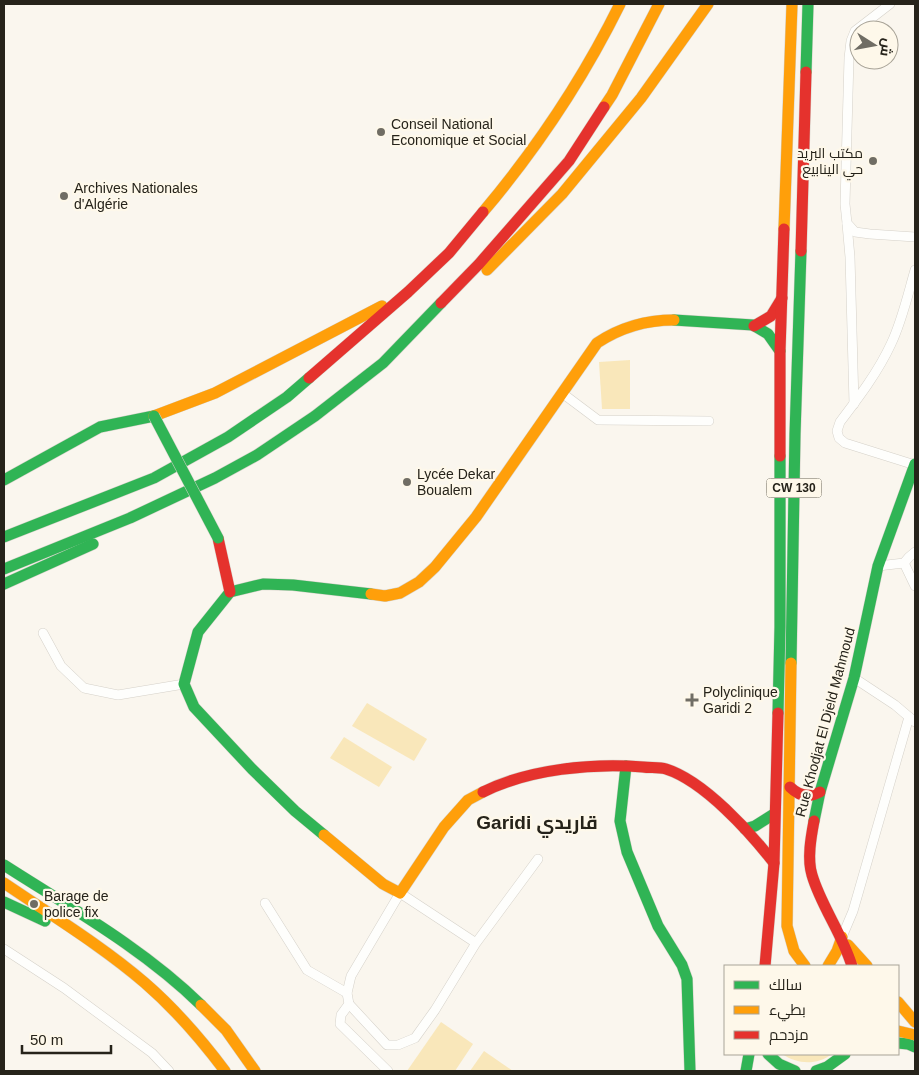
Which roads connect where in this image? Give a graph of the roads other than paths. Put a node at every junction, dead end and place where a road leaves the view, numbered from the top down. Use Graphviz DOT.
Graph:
graph roads {
  1 [pos="620,4"];
  2 [pos="659,4"];
  3 [pos="708,4"];
  4 [pos="792,4"];
  5 [pos="808,4"];
  6 [pos="890,4"];
  7 [pos="847,223"];
  8 [pos="915,237"];
  9 [pos="915,270"];
  10 [pos="408,292"];
  11 [pos="782,298"];
  12 [pos="754,326"];
  13 [pos="780,351"];
  14 [pos="384,363"];
  15 [pos="562,393"];
  16 [pos="854,404"];
  17 [pos="154,416"];
  18 [pos="710,421"];
  19 [pos="915,465"];
  20 [pos="4,480"];
  21 [pos="130,518"];
  22 [pos="4,536"];
  23 [pos="915,552"];
  24 [pos="904,563"];
  25 [pos="878,566"];
  26 [pos="4,569"];
  27 [pos="4,584"];
  28 [pos="915,586"];
  29 [pos="230,592"];
  30 [pos="43,633"];
  31 [pos="854,678"];
  32 [pos="184,684"];
  33 [pos="912,720"];
  34 [pos="626,766"];
  35 [pos="790,787"];
  36 [pos="820,792"];
  37 [pos="774,814"];
  38 [pos="745,829"];
  39 [pos="4,857"];
  40 [pos="538,858"];
  41 [pos="774,864"];
  42 [pos="4,865"];
  43 [pos="28,881"];
  44 [pos="4,884"];
  45 [pos="4,890"];
  46 [pos="400,893"];
  47 [pos="4,902"];
  48 [pos="265,903"];
  49 [pos="34,904"];
  50 [pos="842,937"];
  51 [pos="476,943"];
  52 [pos="95,945"];
  53 [pos="4,949"];
  54 [pos="765,965"];
  55 [pos="804,965"];
  56 [pos="829,965"];
  57 [pos="852,965"];
  58 [pos="866,965"];
  59 [pos="347,993"];
  60 [pos="899,1003"];
  61 [pos="349,1004"];
  62 [pos="915,1022"];
  63 [pos="899,1031"];
  64 [pos="915,1035"];
  65 [pos="899,1043"];
  66 [pos="915,1047"];
  67 [pos="749,1055"];
  68 [pos="769,1055"];
  69 [pos="844,1055"];
  70 [pos="253,1069"];
  71 [pos="169,1071"];
  72 [pos="225,1071"];
  73 [pos="388,1071"];
  74 [pos="690,1071"];
  75 [pos="746,1071"];
  76 [pos="795,1071"];
  77 [pos="816,1071"];
  1 -- 10 [label="main road"];
  2 -- 14 [label="main road"];
  3 -- 14 [label="main road"];
  4 -- 11 [label="main road, CW 130"];
  5 -- 35 [label="main road, CW 130"];
  6 -- 7 [label="street"];
  7 -- 8 [label="street"];
  7 -- 16 [label="street"];
  9 -- 16 [label="street"];
  10 -- 17 [label="main road"];
  10 -- 22 [label="main road"];
  11 -- 12 [label="main road"];
  11 -- 13 [label="main road, CW 130"];
  12 -- 13 [label="main road"];
  12 -- 15 [label="main road"];
  13 -- 37 [label="main road, CW 130"];
  14 -- 21 [label="main road"];
  15 -- 18 [label="street"];
  15 -- 29 [label="main road"];
  16 -- 19 [label="street"];
  17 -- 20 [label="main road"];
  17 -- 29 [label="main road, bridge"];
  19 -- 25 [label="main road, Rue Khodjat El Djeld Mahmoud"];
  21 -- 26 [label="main road"];
  21 -- 27 [label="main road"];
  23 -- 24 [label="street"];
  24 -- 25 [label="street"];
  24 -- 28 [label="street"];
  25 -- 31 [label="main road, Rue Khodjat El Djeld Mahmoud"];
  29 -- 32 [label="main road"];
  30 -- 32 [label="street"];
  31 -- 33 [label="street"];
  31 -- 36 [label="main road, Rue Khodjat El Djeld Mahmoud"];
  32 -- 46 [label="main road"];
  33 -- 50 [label="street"];
  34 -- 38 [label="main road"];
  34 -- 46 [label="main road"];
  34 -- 74 [label="main road"];
  35 -- 36 [label="main road"];
  35 -- 55 [label="main road, CW 130"];
  36 -- 50 [label="main road, Rue Khodjat El Djeld Mahmoud"];
  37 -- 38 [label="main road"];
  37 -- 41 [label="main road, CW 130"];
  38 -- 41 [label="main road"];
  39 -- 43 [label="main road"];
  40 -- 51 [label="street"];
  41 -- 54 [label="main road, CW 130"];
  42 -- 43 [label="main road"];
  43 -- 70 [label="main road"];
  44 -- 49 [label="main road"];
  45 -- 49 [label="main road"];
  46 -- 51 [label="street"];
  46 -- 59 [label="street"];
  47 -- 52 [label="main road"];
  48 -- 59 [label="street"];
  49 -- 52 [label="main road"];
  50 -- 56 [label="main road"];
  50 -- 57 [label="main road"];
  50 -- 58 [label="main road"];
  51 -- 61 [label="street"];
  52 -- 72 [label="main road"];
  53 -- 71 [label="street"];
  59 -- 61 [label="street"];
  60 -- 62 [label="main road"];
  61 -- 73 [label="street"];
  63 -- 64 [label="main road"];
  65 -- 66 [label="main road"];
  67 -- 75 [label="main road"];
  68 -- 76 [label="main road"];
  69 -- 77 [label="main road"];
}
